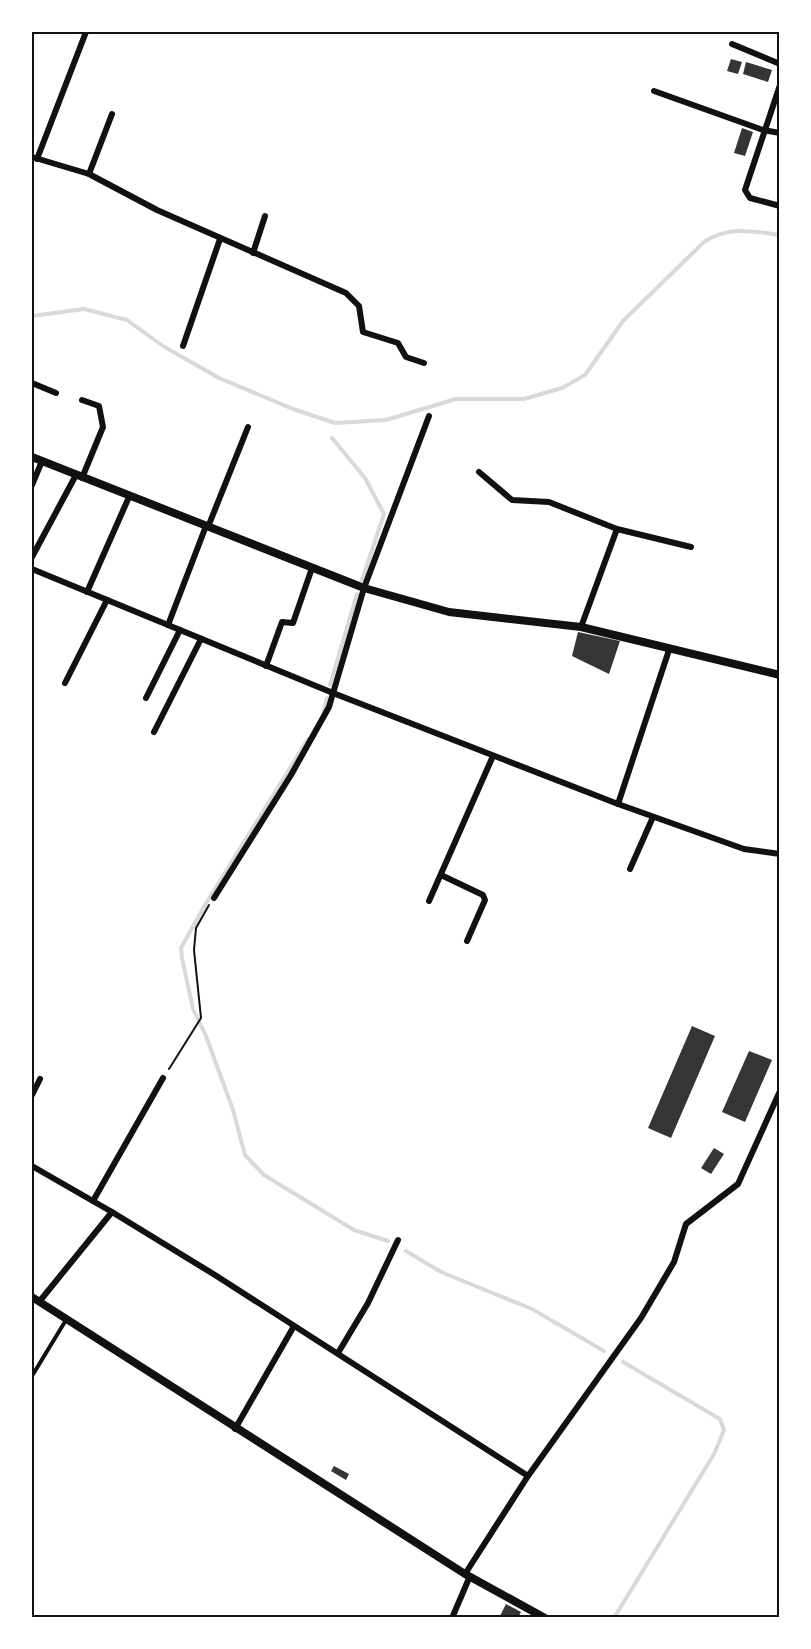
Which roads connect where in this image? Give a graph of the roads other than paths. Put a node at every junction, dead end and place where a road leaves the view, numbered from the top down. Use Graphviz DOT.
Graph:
graph roads {
  1 [pos="86,32"];
  2 [pos="732,44"];
  3 [pos="780,64"];
  4 [pos="780,85"];
  5 [pos="654,91"];
  6 [pos="112,114"];
  7 [pos="763,130"];
  8 [pos="780,133"];
  9 [pos="34,158"];
  10 [pos="89,174"];
  11 [pos="780,206"];
  12 [pos="265,216"];
  13 [pos="220,239"];
  14 [pos="253,253"];
  15 [pos="183,346"];
  16 [pos="424,363"];
  17 [pos="32,382"];
  18 [pos="56,393"];
  19 [pos="82,400"];
  20 [pos="429,416"];
  21 [pos="248,427"];
  22 [pos="32,457"];
  23 [pos="42,461"];
  24 [pos="479,472"];
  25 [pos="79,477"];
  26 [pos="32,485"];
  27 [pos="129,497"];
  28 [pos="207,527"];
  29 [pos="617,529"];
  30 [pos="691,547"];
  31 [pos="32,557"];
  32 [pos="312,568"];
  33 [pos="32,569"];
  34 [pos="364,588"];
  35 [pos="87,592"];
  36 [pos="107,600"];
  37 [pos="168,625"];
  38 [pos="581,627"];
  39 [pos="180,630"];
  40 [pos="201,639"];
  41 [pos="669,650"];
  42 [pos="266,666"];
  43 [pos="780,675"];
  44 [pos="65,683"];
  45 [pos="333,693"];
  46 [pos="146,698"];
  47 [pos="154,732"];
  48 [pos="493,756"];
  49 [pos="618,804"];
  50 [pos="652,817"];
  51 [pos="780,854"];
  52 [pos="630,869"];
  53 [pos="441,875"];
  54 [pos="214,898"];
  55 [pos="429,901"];
  56 [pos="467,941"];
  57 [pos="163,1078"];
  58 [pos="40,1079"];
  59 [pos="780,1091"];
  60 [pos="32,1095"];
  61 [pos="32,1166"];
  62 [pos="93,1201"];
  63 [pos="112,1212"];
  64 [pos="398,1240"];
  65 [pos="35,1300"];
  66 [pos="67,1320"];
  67 [pos="294,1326"];
  68 [pos="338,1353"];
  69 [pos="32,1376"];
  70 [pos="235,1429"];
  71 [pos="528,1476"];
  72 [pos="467,1575"];
  73 [pos="453,1617"];
  74 [pos="545,1617"];
  1 -- 9 [label="street"];
  2 -- 3 [label="street"];
  4 -- 7 [label="street"];
  5 -- 7 [label="street"];
  6 -- 10 [label="street"];
  7 -- 8 [label="street"];
  7 -- 11 [label="street"];
  9 -- 10 [label="street"];
  10 -- 13 [label="street"];
  12 -- 14 [label="street"];
  13 -- 14 [label="street"];
  13 -- 15 [label="street"];
  14 -- 16 [label="street"];
  17 -- 18 [label="street"];
  19 -- 25 [label="street"];
  20 -- 34 [label="street"];
  21 -- 28 [label="street"];
  22 -- 23 [label="street"];
  23 -- 25 [label="street"];
  23 -- 26 [label="street"];
  24 -- 29 [label="street"];
  25 -- 27 [label="street"];
  25 -- 31 [label="street"];
  27 -- 28 [label="street"];
  27 -- 35 [label="street"];
  28 -- 32 [label="street"];
  28 -- 37 [label="street"];
  29 -- 30 [label="street"];
  29 -- 38 [label="street"];
  32 -- 34 [label="street"];
  32 -- 42 [label="street"];
  33 -- 35 [label="street"];
  34 -- 38 [label="street"];
  34 -- 45 [label="street"];
  35 -- 36 [label="street"];
  36 -- 37 [label="street"];
  36 -- 44 [label="street"];
  37 -- 39 [label="street"];
  38 -- 41 [label="street"];
  39 -- 40 [label="street"];
  39 -- 46 [label="street"];
  40 -- 42 [label="street"];
  40 -- 47 [label="street"];
  41 -- 43 [label="street"];
  41 -- 49 [label="street"];
  42 -- 45 [label="street"];
  45 -- 48 [label="street"];
  45 -- 54 [label="street"];
  48 -- 49 [label="street"];
  48 -- 53 [label="street"];
  49 -- 50 [label="street"];
  50 -- 51 [label="street"];
  50 -- 52 [label="street"];
  53 -- 55 [label="street"];
  53 -- 56 [label="street"];
  57 -- 62 [label="street"];
  58 -- 60 [label="street"];
  59 -- 71 [label="street"];
  61 -- 62 [label="street"];
  62 -- 63 [label="street"];
  63 -- 65 [label="street"];
  63 -- 67 [label="street"];
  64 -- 68 [label="street"];
  65 -- 66 [label="street"];
  66 -- 69 [label="lane"];
  66 -- 70 [label="street"];
  67 -- 68 [label="street"];
  67 -- 70 [label="street"];
  68 -- 71 [label="street"];
  70 -- 72 [label="street"];
  71 -- 72 [label="street"];
  72 -- 73 [label="street"];
  72 -- 74 [label="street"];
}
